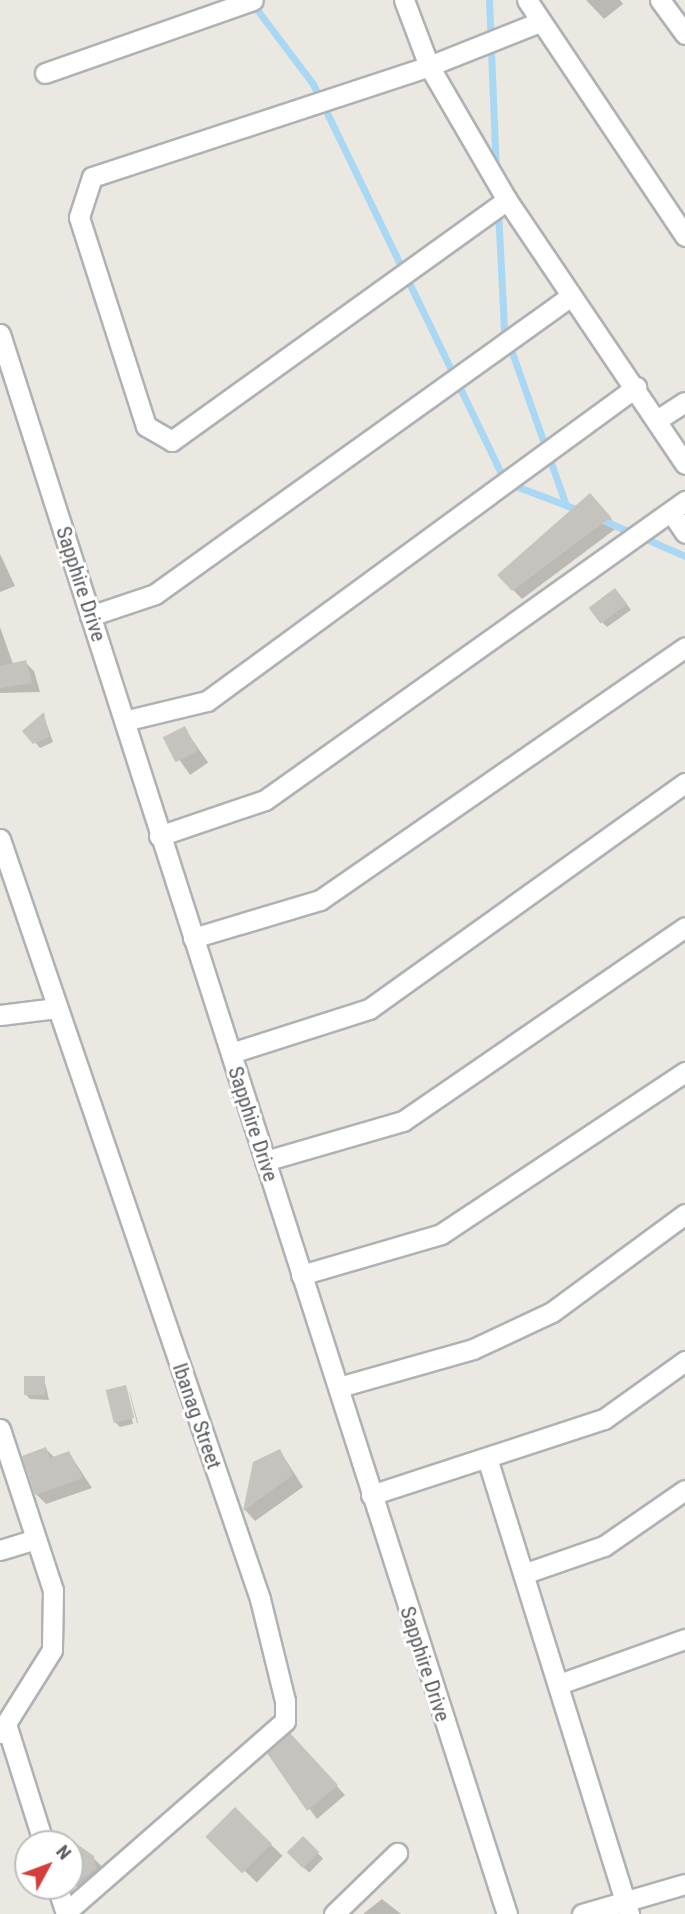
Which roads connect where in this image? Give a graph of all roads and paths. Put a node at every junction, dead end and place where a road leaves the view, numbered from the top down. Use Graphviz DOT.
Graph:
graph roads {
  1 [pos="253,0"];
  2 [pos="404,0"];
  3 [pos="527,0"];
  4 [pos="660,0"];
  5 [pos="537,23"];
  6 [pos="685,34"];
  7 [pos="429,66"];
  8 [pos="45,73"];
  9 [pos="507,200"];
  10 [pos="685,236"];
  11 [pos="571,296"];
  12 [pos="0,334"];
  13 [pos="636,387"];
  14 [pos="685,402"];
  15 [pos="657,420"];
  16 [pos="685,464"];
  17 [pos="678,506"];
  18 [pos="685,533"];
  19 [pos="90,616"];
  20 [pos="685,647"];
  21 [pos="128,720"];
  22 [pos="685,783"];
  23 [pos="159,836"];
  24 [pos="0,839"];
  25 [pos="685,927"];
  26 [pos="193,938"];
  27 [pos="57,1008"];
  28 [pos="0,1015"];
  29 [pos="231,1053"];
  30 [pos="685,1072"];
  31 [pos="265,1161"];
  32 [pos="685,1214"];
  33 [pos="301,1275"];
  34 [pos="685,1361"];
  35 [pos="339,1387"];
  36 [pos="0,1430"];
  37 [pos="486,1458"];
  38 [pos="685,1490"];
  39 [pos="372,1495"];
  40 [pos="36,1539"];
  41 [pos="0,1550"];
  42 [pos="526,1573"];
  43 [pos="685,1639"];
  44 [pos="559,1684"];
  45 [pos="3,1730"];
  46 [pos="39,1830"];
  47 [pos="397,1853"];
  48 [pos="685,1884"];
  49 [pos="627,1908"];
  50 [pos="66,1913"];
  51 [pos="334,1914"];
  52 [pos="507,1914"];
  53 [pos="582,1914"];
  1 -- 8 [label="street"];
  2 -- 7 [label="street"];
  3 -- 5 [label="street"];
  4 -- 6 [label="street"];
  5 -- 7 [label="street"];
  5 -- 10 [label="street"];
  7 -- 9 [label="street"];
  7 -- 9 [label="street"];
  9 -- 11 [label="street"];
  11 -- 13 [label="street"];
  11 -- 19 [label="street"];
  12 -- 19 [label="street, Sapphire Drive"];
  13 -- 15 [label="street"];
  13 -- 21 [label="street"];
  14 -- 15 [label="street"];
  15 -- 16 [label="street"];
  17 -- 18 [label="street"];
  17 -- 23 [label="street"];
  19 -- 21 [label="street, Sapphire Drive"];
  20 -- 26 [label="street"];
  21 -- 23 [label="street, Sapphire Drive"];
  22 -- 29 [label="street"];
  23 -- 26 [label="street, Sapphire Drive"];
  24 -- 27 [label="street, Ibanag Street"];
  25 -- 31 [label="street"];
  26 -- 29 [label="street, Sapphire Drive"];
  27 -- 28 [label="street"];
  27 -- 50 [label="street, Ibanag Street"];
  29 -- 31 [label="street, Sapphire Drive"];
  30 -- 33 [label="street"];
  31 -- 33 [label="street, Sapphire Drive"];
  32 -- 35 [label="street"];
  33 -- 35 [label="street, Sapphire Drive"];
  34 -- 37 [label="street"];
  35 -- 39 [label="street, Sapphire Drive"];
  36 -- 40 [label="street"];
  37 -- 39 [label="street"];
  37 -- 42 [label="street"];
  38 -- 42 [label="street"];
  39 -- 52 [label="street, Sapphire Drive"];
  40 -- 41 [label="street"];
  40 -- 45 [label="street"];
  42 -- 44 [label="street"];
  43 -- 44 [label="street"];
  44 -- 49 [label="street"];
  45 -- 46 [label="street"];
  47 -- 51 [label="street"];
  48 -- 49 [label="street"];
  49 -- 53 [label="street"];
}
